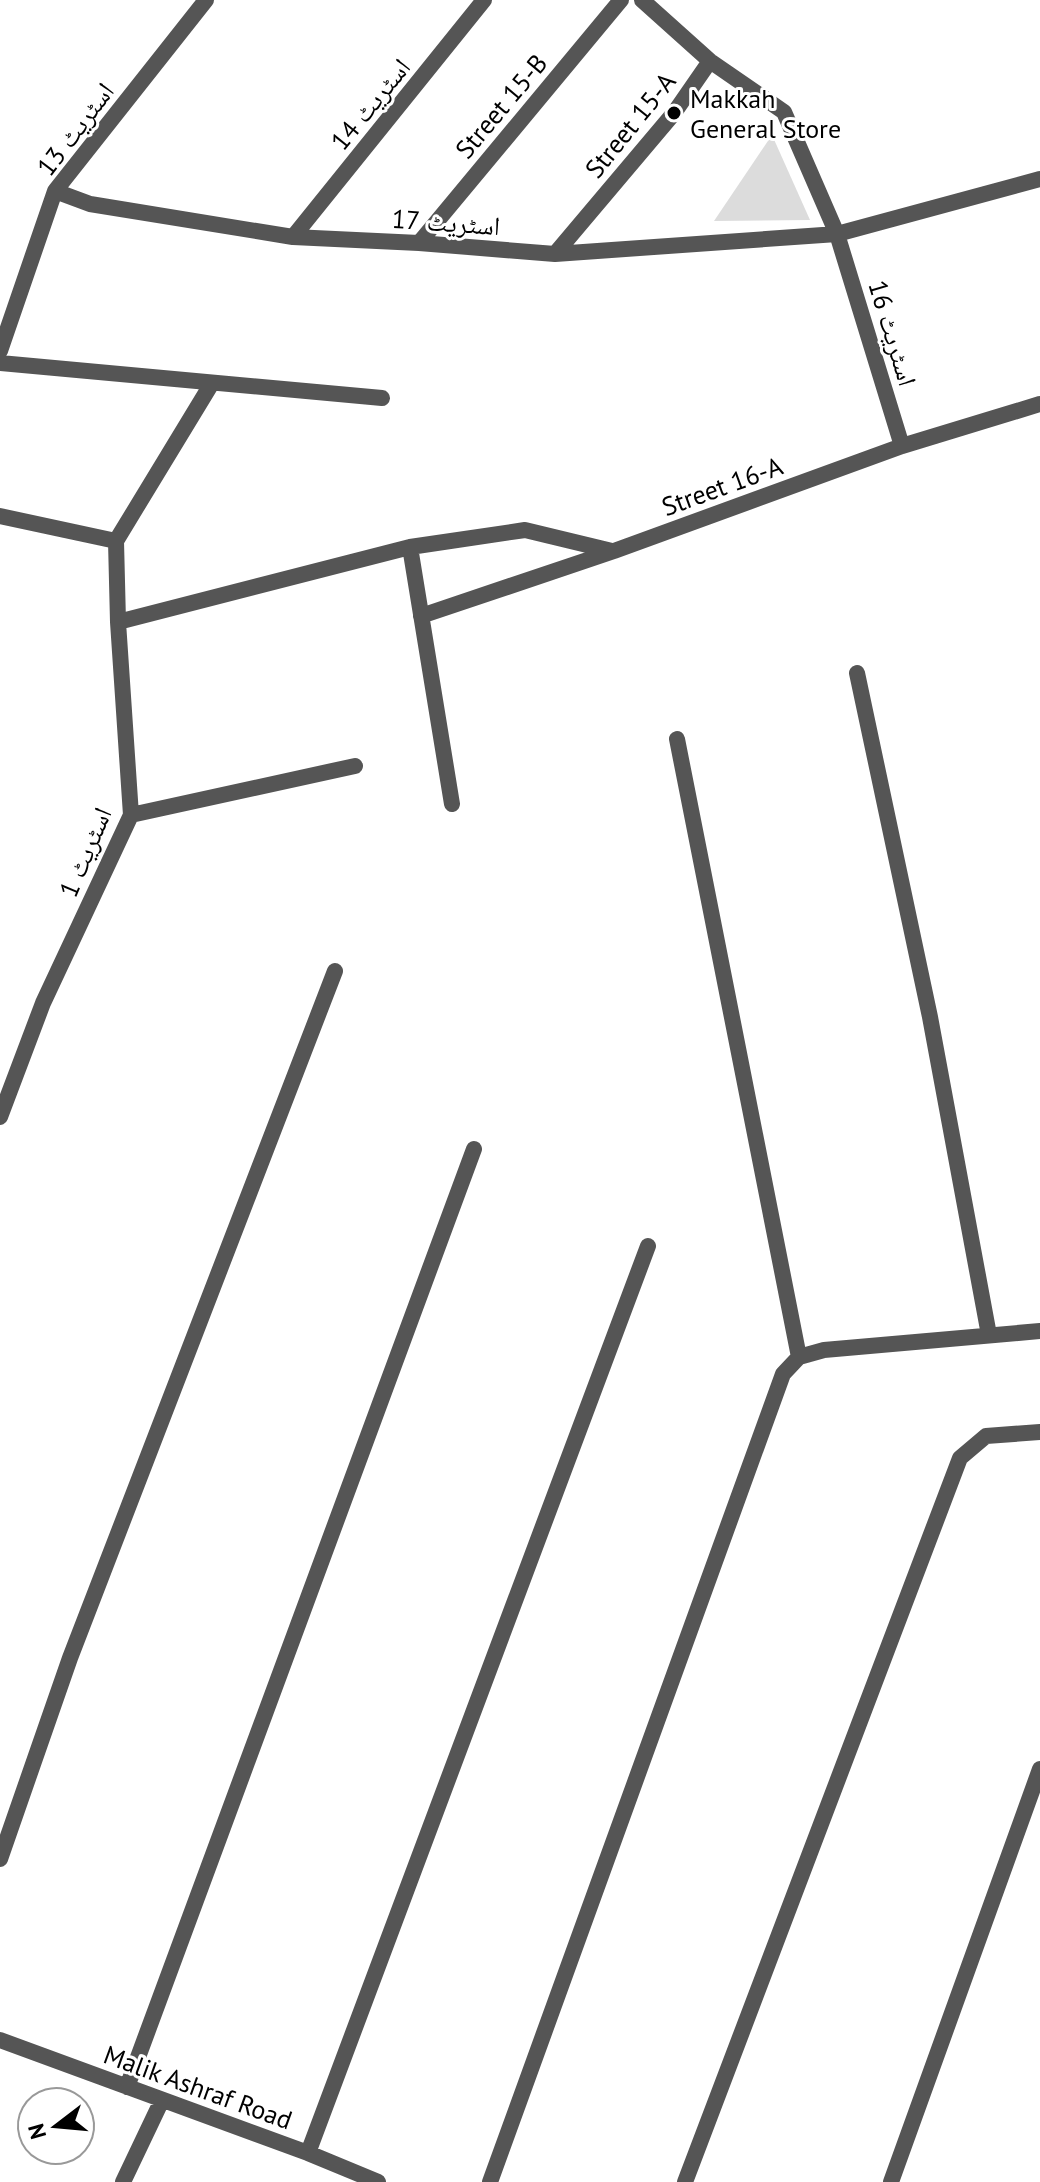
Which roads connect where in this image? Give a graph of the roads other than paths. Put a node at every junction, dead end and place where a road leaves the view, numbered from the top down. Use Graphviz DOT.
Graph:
graph roads {
  1 [pos="206,0"];
  2 [pos="484,0"];
  3 [pos="621,0"];
  4 [pos="642,0"];
  5 [pos="710,61"];
  6 [pos="1040,179"];
  7 [pos="55,191"];
  8 [pos="837,234"];
  9 [pos="293,237"];
  10 [pos="419,243"];
  11 [pos="555,254"];
  12 [pos="0,351"];
  13 [pos="0,363"];
  14 [pos="212,383"];
  15 [pos="382,398"];
  16 [pos="1040,404"];
  17 [pos="902,446"];
  18 [pos="0,516"];
  19 [pos="116,541"];
  20 [pos="410,547"];
  21 [pos="614,551"];
  22 [pos="421,616"];
  23 [pos="118,622"];
  24 [pos="857,673"];
  25 [pos="677,739"];
  26 [pos="355,766"];
  27 [pos="452,804"];
  28 [pos="131,815"];
  29 [pos="335,971"];
  30 [pos="0,1117"];
  31 [pos="474,1149"];
  32 [pos="648,1246"];
  33 [pos="1040,1331"];
  34 [pos="989,1335"];
  35 [pos="799,1357"];
  36 [pos="1040,1432"];
  37 [pos="1040,1769"];
  38 [pos="0,1859"];
  39 [pos="0,2040"];
  40 [pos="127,2087"];
  41 [pos="162,2100"];
  42 [pos="308,2153"];
  43 [pos="340,2175"];
  44 [pos="123,2182"];
  45 [pos="378,2182"];
  46 [pos="490,2182"];
  47 [pos="685,2182"];
  48 [pos="891,2182"];
  1 -- 7 [label="street, اسٹریٹ 13"];
  2 -- 9 [label="street, اسٹریٹ 14"];
  3 -- 10 [label="street, Street 15-B"];
  4 -- 5 [label="street, اسٹریٹ 16"];
  5 -- 8 [label="street, اسٹریٹ 16"];
  5 -- 11 [label="street, Street 15-A"];
  6 -- 8 [label="street, اسٹریٹ 17"];
  7 -- 9 [label="street, اسٹریٹ 17"];
  7 -- 12 [label="street, اسٹریٹ 13"];
  8 -- 11 [label="street, اسٹریٹ 17"];
  8 -- 17 [label="street, اسٹریٹ 16"];
  9 -- 10 [label="street, اسٹریٹ 17"];
  10 -- 11 [label="street, اسٹریٹ 17"];
  13 -- 14 [label="street"];
  14 -- 15 [label="street"];
  14 -- 19 [label="street"];
  16 -- 17 [label="street, Street 16-A"];
  17 -- 21 [label="street, Street 16-A"];
  18 -- 19 [label="street"];
  19 -- 23 [label="street, اسٹریٹ 1"];
  20 -- 21 [label="street"];
  20 -- 22 [label="street"];
  20 -- 23 [label="street"];
  21 -- 22 [label="street, Street 16-A"];
  22 -- 27 [label="street"];
  23 -- 28 [label="street, اسٹریٹ 1"];
  24 -- 34 [label="street"];
  25 -- 35 [label="street"];
  26 -- 28 [label="street"];
  28 -- 30 [label="street, اسٹریٹ 1"];
  29 -- 38 [label="street"];
  31 -- 40 [label="street"];
  32 -- 42 [label="street"];
  33 -- 34 [label="street"];
  34 -- 35 [label="street"];
  35 -- 46 [label="street"];
  36 -- 47 [label="street"];
  37 -- 48 [label="street"];
  39 -- 40 [label="street, Malik Ashraf Road"];
  40 -- 41 [label="street, Malik Ashraf Road"];
  41 -- 42 [label="street, Malik Ashraf Road"];
  41 -- 44 [label="street"];
  42 -- 43 [label="street, Malik Ashraf Road"];
  43 -- 45 [label="street, Malik Ashraf Road"];
}
